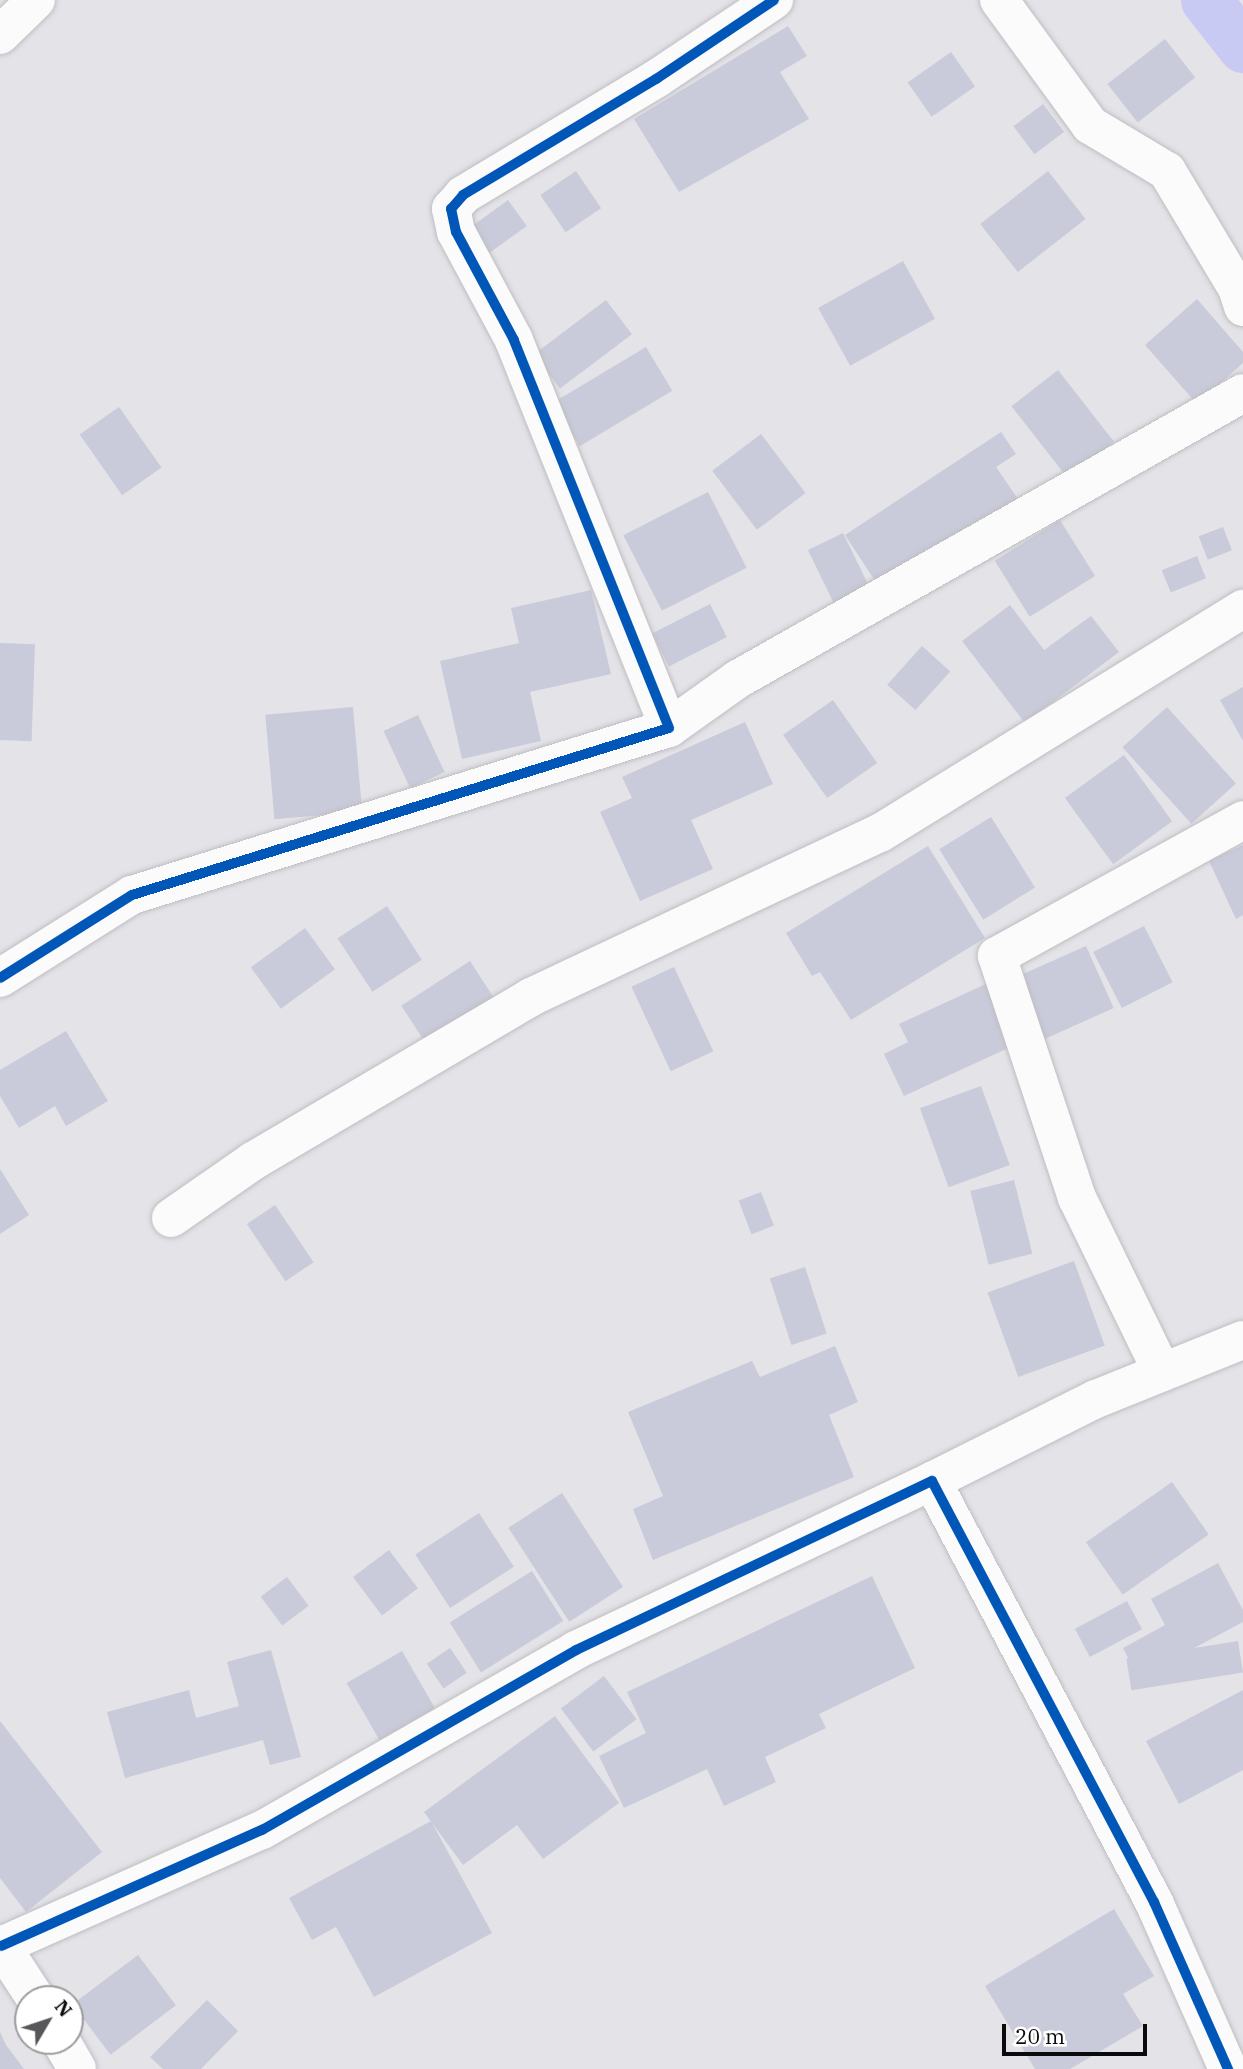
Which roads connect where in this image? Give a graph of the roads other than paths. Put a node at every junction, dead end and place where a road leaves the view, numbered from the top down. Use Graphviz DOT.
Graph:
graph roads {
  1 [pos="36,0"];
  2 [pos="774,0"];
  3 [pos="999,0"];
  4 [pos="0,35"];
  5 [pos="1243,307"];
  6 [pos="1243,393"];
  7 [pos="1243,609"];
  8 [pos="669,728"];
  9 [pos="1243,820"];
  10 [pos="0,978"];
  11 [pos="171,1218"];
  12 [pos="1243,1340"];
  13 [pos="1162,1371"];
  14 [pos="932,1481"];
  15 [pos="1,1945"];
  16 [pos="27,1985"];
  17 [pos="1228,2069"];
  1 -- 4 [label="street"];
  2 -- 8 [label="street"];
  3 -- 5 [label="street"];
  6 -- 8 [label="street"];
  7 -- 11 [label="street"];
  8 -- 10 [label="street"];
  9 -- 13 [label="street"];
  12 -- 13 [label="street"];
  13 -- 14 [label="street"];
  14 -- 15 [label="street"];
  14 -- 17 [label="street"];
  15 -- 16 [label="street"];
}
